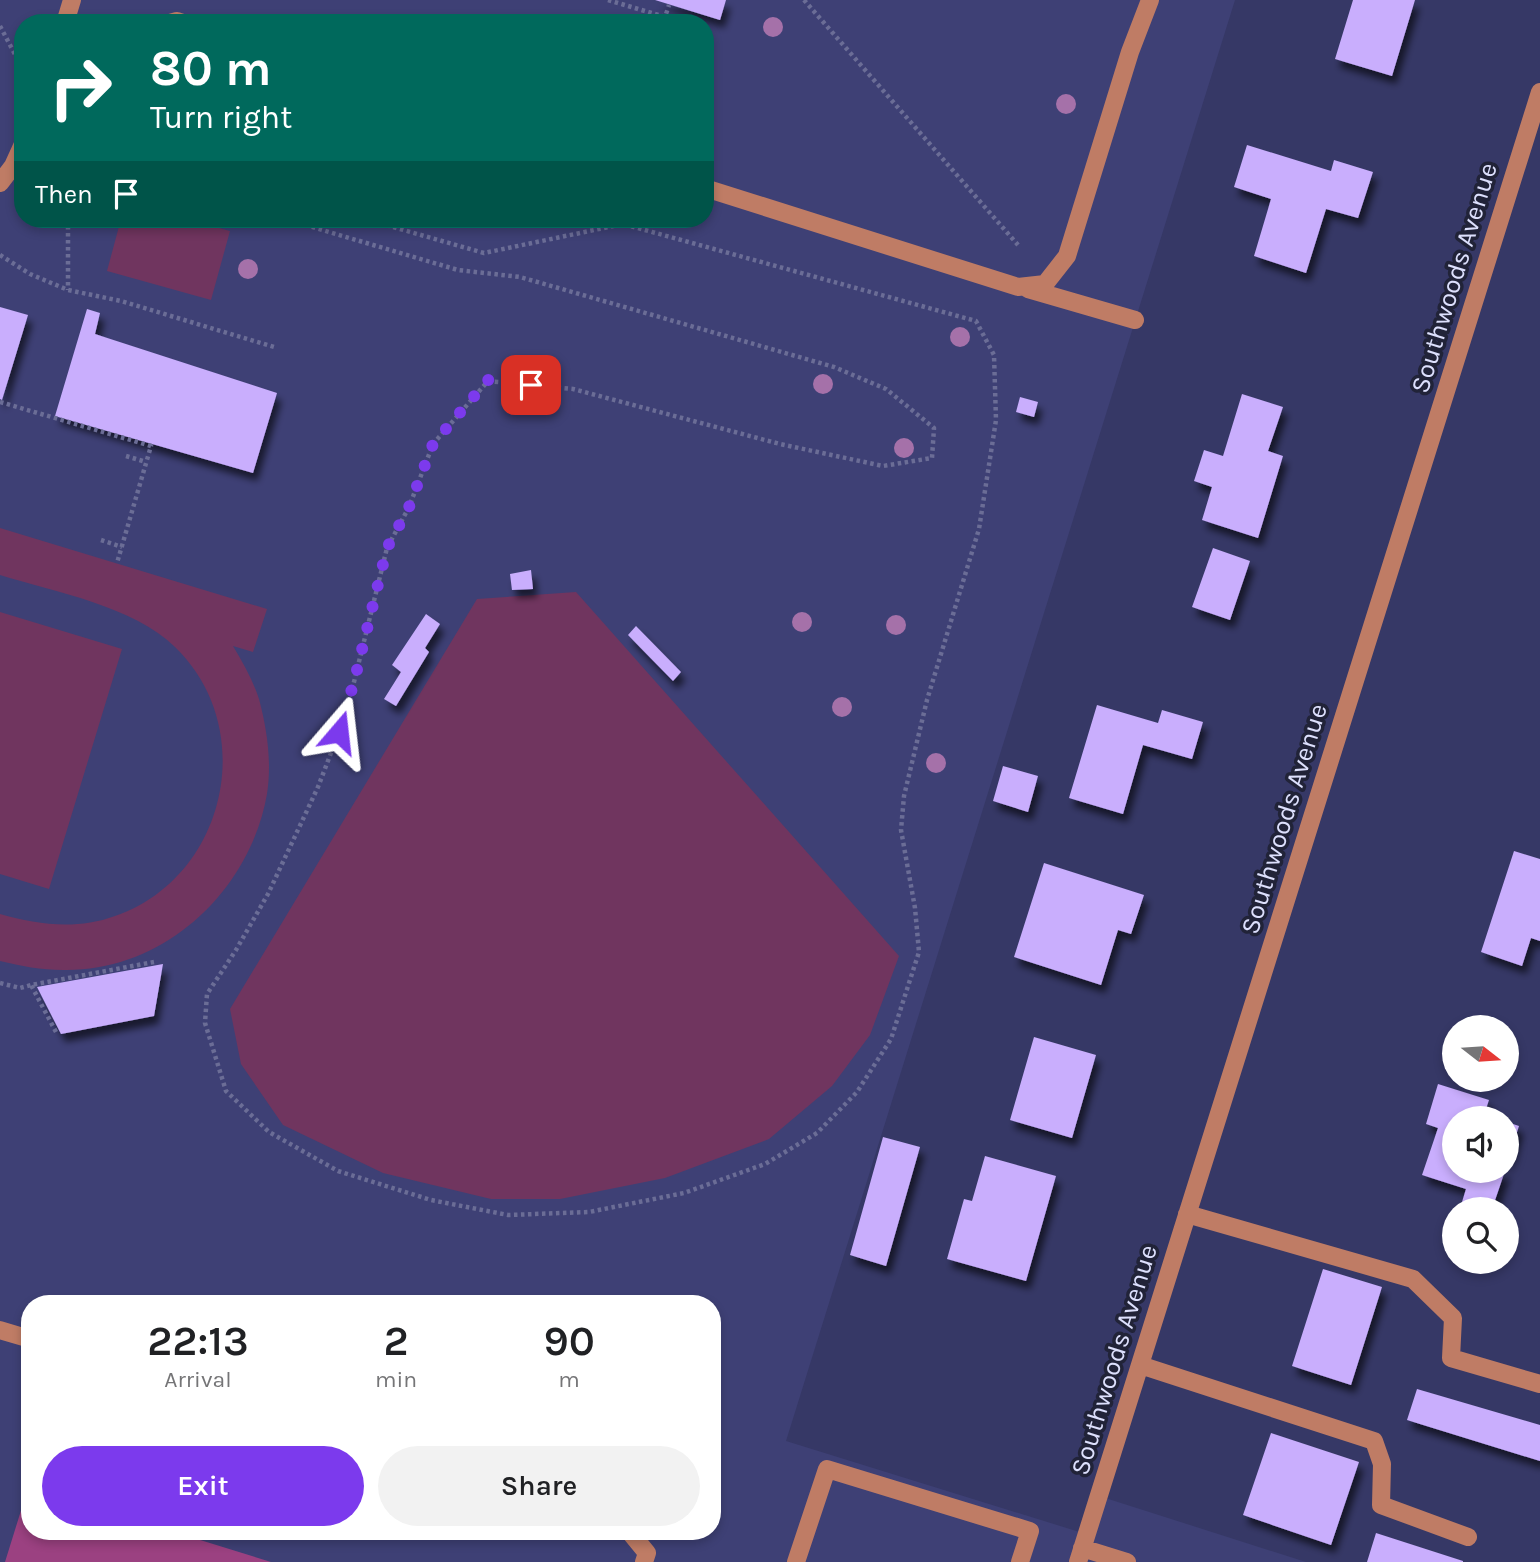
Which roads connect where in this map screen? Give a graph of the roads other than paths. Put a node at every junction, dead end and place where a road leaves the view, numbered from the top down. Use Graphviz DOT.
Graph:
graph roads {
  1 [pos="1150,0"];
  2 [pos="1540,92"];
  3 [pos="14,164"];
  4 [pos="0,183"];
  5 [pos="714,191"];
  6 [pos="1018,287"];
  7 [pos="1135,320"];
  8 [pos="1187,1214"];
  9 [pos="0,1330"];
  10 [pos="21,1336"];
  11 [pos="1140,1365"];
  12 [pos="1540,1384"];
  13 [pos="1468,1537"];
  14 [pos="636,1540"];
  15 [pos="1080,1555"];
  16 [pos="1123,1561"];
  17 [pos="644,1562"];
  18 [pos="796,1562"];
  19 [pos="1020,1562"];
  1 -- 6 [label="street"];
  2 -- 8 [label="street, Southwoods Avenue"];
  3 -- 4 [label="street"];
  5 -- 6 [label="street"];
  6 -- 7 [label="street"];
  8 -- 11 [label="street, Southwoods Avenue"];
  8 -- 12 [label="street"];
  9 -- 10 [label="street"];
  11 -- 13 [label="street"];
  11 -- 15 [label="street, Southwoods Avenue"];
  14 -- 17 [label="street"];
  15 -- 16 [label="street"];
  18 -- 19 [label="street"];
}
